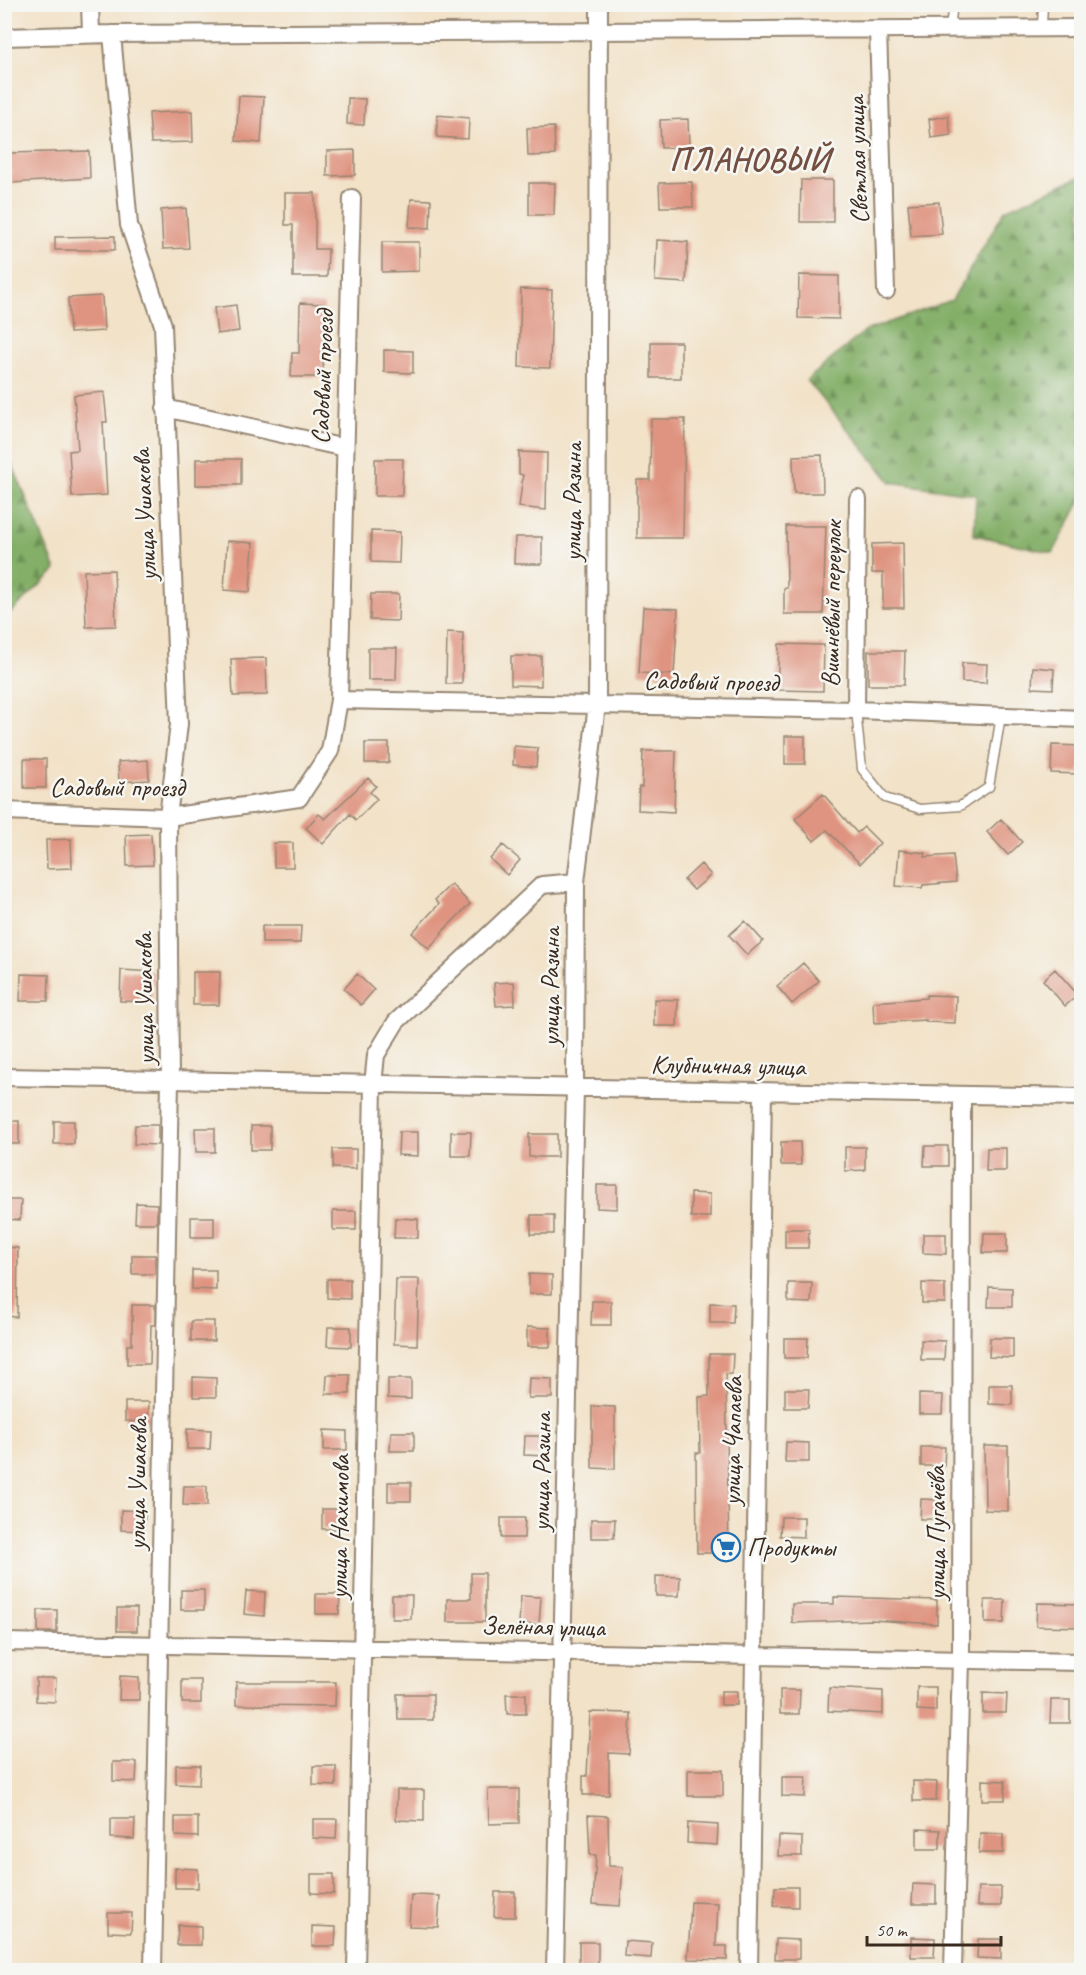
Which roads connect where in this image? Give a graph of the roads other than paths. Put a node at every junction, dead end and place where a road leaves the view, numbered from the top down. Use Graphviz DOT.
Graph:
graph roads {
  1 [pos="90,4"];
  2 [pos="599,4"];
  3 [pos="953,4"];
  4 [pos="1043,4"];
  5 [pos="1042,27"];
  6 [pos="950,28"];
  7 [pos="1082,28"];
  8 [pos="878,29"];
  9 [pos="600,31"];
  10 [pos="91,34"];
  11 [pos="112,34"];
  12 [pos="4,37"];
  13 [pos="352,198"];
  14 [pos="886,291"];
  15 [pos="165,408"];
  16 [pos="345,448"];
  17 [pos="858,499"];
  18 [pos="339,700"];
  19 [pos="597,704"];
  20 [pos="855,710"];
  21 [pos="1001,717"];
  22 [pos="1082,719"];
  23 [pos="4,810"];
  24 [pos="168,817"];
  25 [pos="576,882"];
  26 [pos="4,1077"];
  27 [pos="170,1080"];
  28 [pos="373,1085"];
  29 [pos="575,1088"];
  30 [pos="764,1091"];
  31 [pos="962,1095"];
  32 [pos="1082,1097"];
  33 [pos="4,1642"];
  34 [pos="160,1645"];
  35 [pos="362,1649"];
  36 [pos="563,1652"];
  37 [pos="754,1654"];
  38 [pos="961,1660"];
  39 [pos="1082,1662"];
  40 [pos="153,1971"];
  41 [pos="356,1971"];
  42 [pos="555,1971"];
  43 [pos="749,1971"];
  44 [pos="954,1971"];
  1 -- 10 [label="street"];
  2 -- 9 [label="street, улица Разина"];
  3 -- 6 [label="lane"];
  4 -- 5 [label="lane"];
  5 -- 6 [label="street"];
  5 -- 7 [label="street"];
  6 -- 8 [label="street"];
  8 -- 9 [label="street"];
  8 -- 14 [label="street, Светлая улица"];
  9 -- 11 [label="street"];
  9 -- 19 [label="street, улица Разина"];
  10 -- 11 [label="street"];
  10 -- 12 [label="street"];
  11 -- 15 [label="street, улица Ушакова"];
  13 -- 16 [label="street, Садовый проезд"];
  15 -- 16 [label="street"];
  15 -- 24 [label="street, улица Ушакова"];
  16 -- 18 [label="street, Садовый проезд"];
  17 -- 20 [label="street, Вишнёвый переулок"];
  18 -- 19 [label="street, Садовый проезд"];
  18 -- 24 [label="street, Садовый проезд"];
  19 -- 20 [label="street, Садовый проезд"];
  19 -- 25 [label="street, улица Разина"];
  20 -- 21 [label="street, Садовый проезд"];
  20 -- 21 [label="lane"];
  21 -- 22 [label="street, Садовый проезд"];
  23 -- 24 [label="street, Садовый проезд"];
  24 -- 27 [label="street, улица Ушакова"];
  25 -- 28 [label="street"];
  25 -- 29 [label="street, улица Разина"];
  26 -- 27 [label="street, Клубничная улица"];
  27 -- 28 [label="street, Клубничная улица"];
  27 -- 34 [label="street, улица Ушакова"];
  28 -- 29 [label="street, Клубничная улица"];
  28 -- 35 [label="street, улица Нахимова"];
  29 -- 30 [label="street, Клубничная улица"];
  29 -- 36 [label="street, улица Разина"];
  30 -- 31 [label="street, Клубничная улица"];
  30 -- 37 [label="street, улица Чапаева"];
  31 -- 32 [label="street, Клубничная улица"];
  31 -- 38 [label="street, улица Пугачёва"];
  33 -- 34 [label="street, Зелёная улица"];
  34 -- 35 [label="street, Зелёная улица"];
  34 -- 40 [label="street, улица Ушакова"];
  35 -- 36 [label="street, Зелёная улица"];
  35 -- 41 [label="street, улица Нахимова"];
  36 -- 37 [label="street, Зелёная улица"];
  36 -- 42 [label="street, улица Разина"];
  37 -- 38 [label="street, Зелёная улица"];
  37 -- 43 [label="street, улица Чапаева"];
  38 -- 39 [label="street, Зелёная улица"];
  38 -- 44 [label="street, улица Пугачёва"];
}
